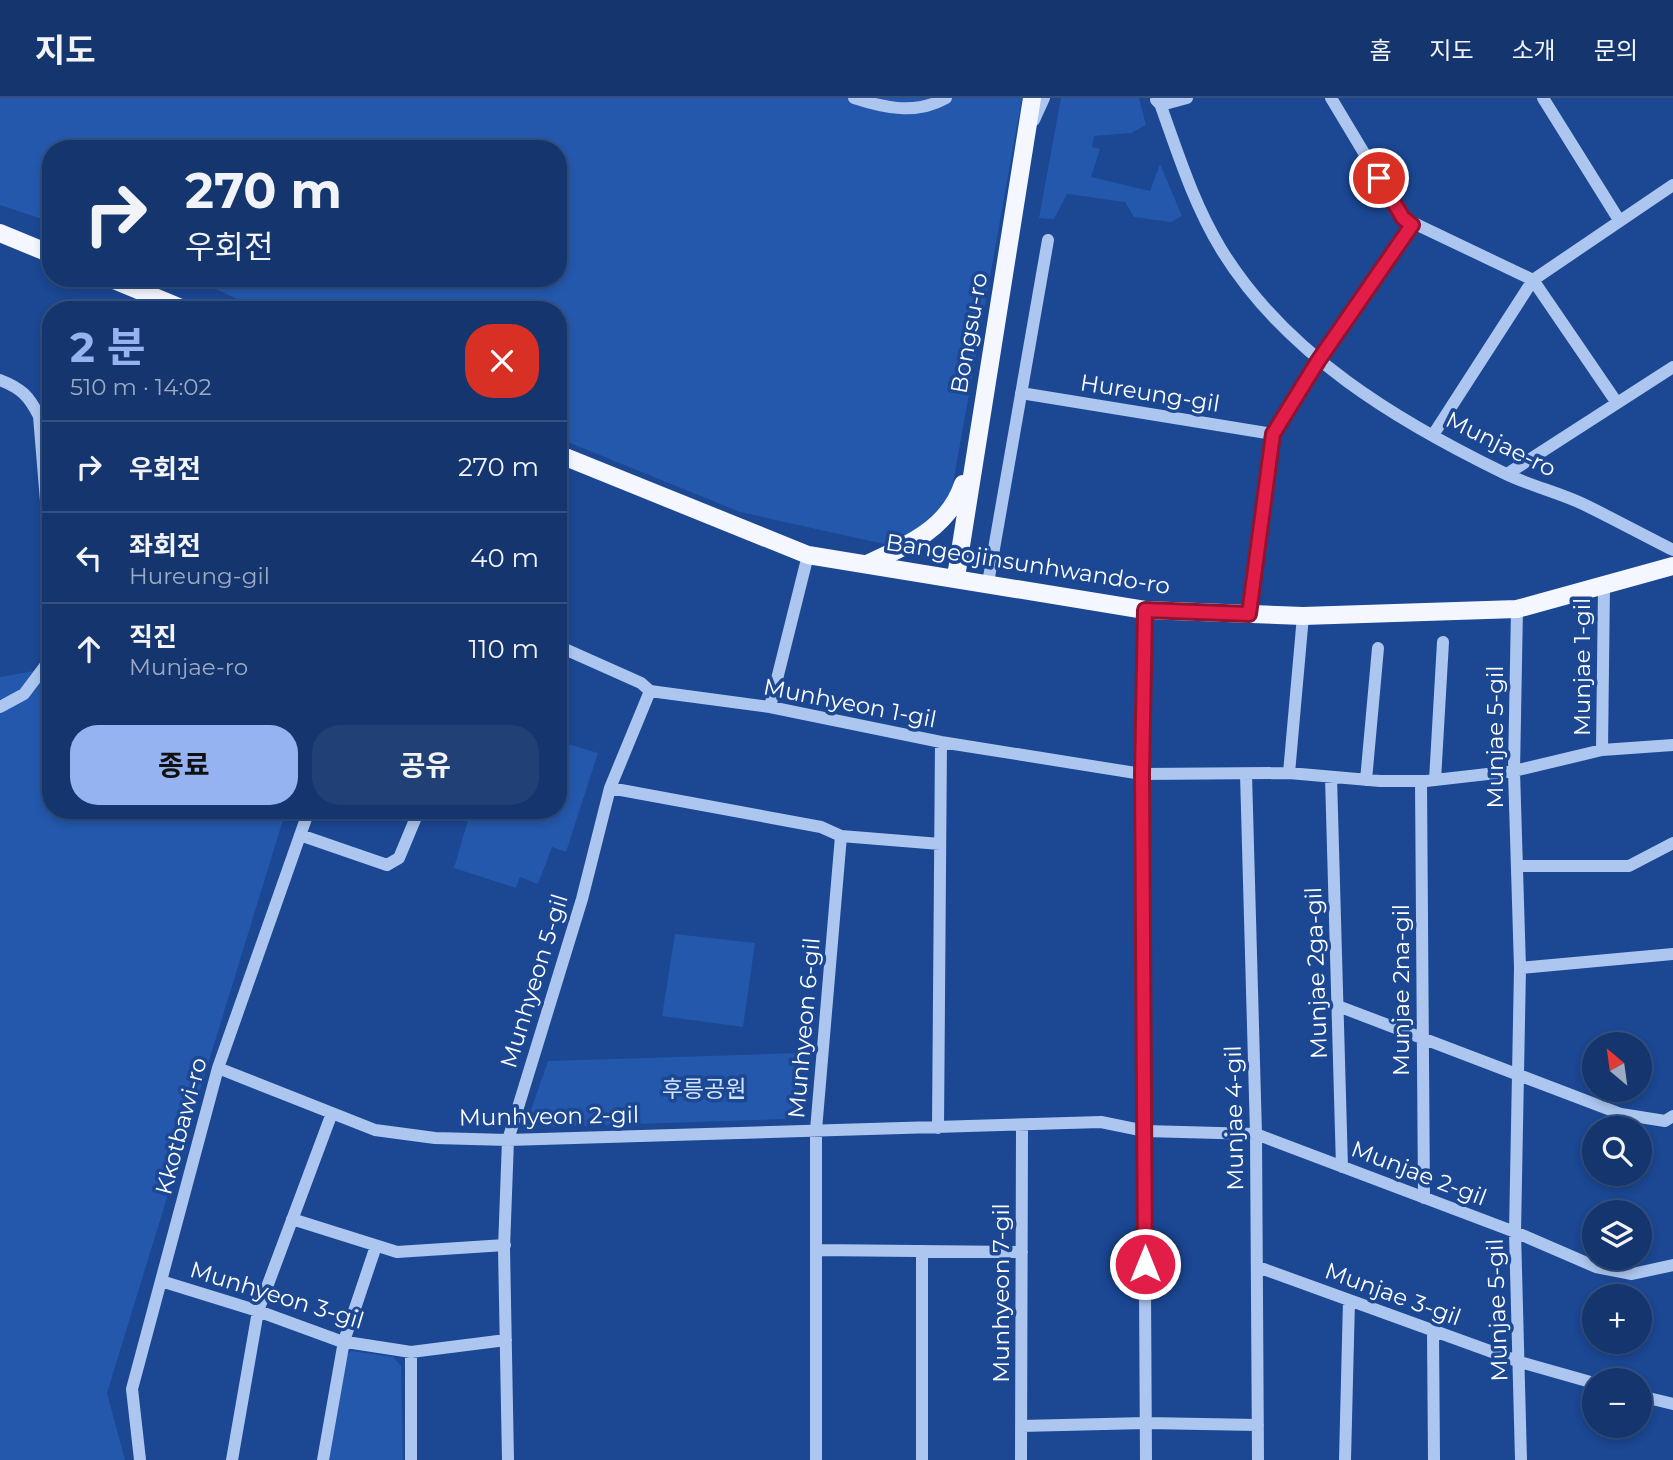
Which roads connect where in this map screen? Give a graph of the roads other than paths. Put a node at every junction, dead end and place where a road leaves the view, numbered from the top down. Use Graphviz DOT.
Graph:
graph roads {
  1 [pos="854,98"];
  2 [pos="946,98"];
  3 [pos="1032,98"];
  4 [pos="1044,98"];
  5 [pos="1187,98"];
  6 [pos="1331,98"];
  7 [pos="1543,98"];
  8 [pos="1158,100"];
  9 [pos="1025,145"];
  10 [pos="1673,185"];
  11 [pos="1619,220"];
  12 [pos="1412,225"];
  13 [pos="0,233"];
  14 [pos="1048,240"];
  15 [pos="42,250"];
  16 [pos="1534,280"];
  17 [pos="131,287"];
  18 [pos="164,301"];
  19 [pos="1318,361"];
  20 [pos="1673,367"];
  21 [pos="0,380"];
  22 [pos="1021,393"];
  23 [pos="1617,403"];
  24 [pos="1273,434"];
  25 [pos="1433,435"];
  26 [pos="974,451"];
  27 [pos="42,452"];
  28 [pos="567,458"];
  29 [pos="1507,474"];
  30 [pos="1673,550"];
  31 [pos="808,555"];
  32 [pos="867,564"];
  33 [pos="1673,566"];
  34 [pos="956,577"];
  35 [pos="988,583"];
  36 [pos="1604,585"];
  37 [pos="1517,609"];
  38 [pos="1145,610"];
  39 [pos="1249,614"];
  40 [pos="1303,616"];
  41 [pos="1443,642"];
  42 [pos="1378,648"];
  43 [pos="567,650"];
  44 [pos="42,670"];
  45 [pos="650,691"];
  46 [pos="0,707"];
  47 [pos="769,707"];
  48 [pos="941,742"];
  49 [pos="1673,745"];
  50 [pos="1602,750"];
  51 [pos="1514,771"];
  52 [pos="1289,773"];
  53 [pos="1142,774"];
  54 [pos="1246,775"];
  55 [pos="1331,777"];
  56 [pos="1366,780"];
  57 [pos="1435,780"];
  58 [pos="1421,781"];
  59 [pos="610,788"];
  60 [pos="306,819"];
  61 [pos="415,819"];
  62 [pos="300,835"];
  63 [pos="841,836"];
  64 [pos="940,844"];
  65 [pos="1673,844"];
  66 [pos="1517,866"];
  67 [pos="1673,954"];
  68 [pos="1520,968"];
  69 [pos="1338,1006"];
  70 [pos="1423,1037"];
  71 [pos="218,1068"];
  72 [pos="1518,1075"];
  73 [pos="332,1113"];
  74 [pos="1673,1116"];
  75 [pos="1022,1126"];
  76 [pos="937,1128"];
  77 [pos="816,1130"];
  78 [pos="1145,1131"];
  79 [pos="1256,1134"];
  80 [pos="508,1140"];
  81 [pos="1342,1167"];
  82 [pos="1424,1198"];
  83 [pos="292,1219"];
  84 [pos="1515,1232"];
  85 [pos="505,1245"];
  86 [pos="376,1246"];
  87 [pos="816,1250"];
  88 [pos="922,1251"];
  89 [pos="1022,1252"];
  90 [pos="1673,1265"];
  91 [pos="1258,1267"];
  92 [pos="161,1281"];
  93 [pos="1349,1300"];
  94 [pos="258,1311"];
  95 [pos="1433,1331"];
  96 [pos="506,1340"];
  97 [pos="344,1341"];
  98 [pos="411,1352"];
  99 [pos="1520,1362"];
  100 [pos="1582,1380"];
  101 [pos="1652,1399"];
  102 [pos="1673,1404"];
  103 [pos="1146,1423"];
  104 [pos="1258,1425"];
  105 [pos="1021,1426"];
  106 [pos="140,1460"];
  107 [pos="232,1460"];
  108 [pos="323,1460"];
  109 [pos="411,1460"];
  110 [pos="508,1460"];
  111 [pos="816,1460"];
  112 [pos="922,1460"];
  113 [pos="1021,1460"];
  114 [pos="1146,1460"];
  115 [pos="1258,1460"];
  116 [pos="1345,1460"];
  117 [pos="1434,1460"];
  118 [pos="1521,1460"];
  1 -- 2 [label="street"];
  3 -- 9 [label="main road, Bongsu-ro"];
  4 -- 9 [label="street"];
  5 -- 8 [label="street"];
  6 -- 12 [label="street"];
  7 -- 11 [label="street"];
  8 -- 19 [label="street, Munjae-ro"];
  9 -- 26 [label="main road, Bongsu-ro"];
  10 -- 11 [label="street"];
  11 -- 16 [label="street"];
  12 -- 16 [label="street"];
  12 -- 19 [label="street"];
  13 -- 15 [label="main road"];
  14 -- 22 [label="street"];
  16 -- 23 [label="street"];
  16 -- 25 [label="street"];
  17 -- 18 [label="main road"];
  19 -- 24 [label="street"];
  19 -- 25 [label="street, Munjae-ro"];
  20 -- 23 [label="street"];
  21 -- 27 [label="street"];
  22 -- 24 [label="street, Hureung-gil"];
  22 -- 35 [label="street"];
  23 -- 29 [label="street"];
  24 -- 39 [label="street"];
  25 -- 29 [label="street, Munjae-ro"];
  26 -- 32 [label="main road"];
  26 -- 34 [label="main road, Bongsu-ro"];
  28 -- 31 [label="main road, Bangeojinsunhwando-ro"];
  29 -- 30 [label="street, Munjae-ro"];
  31 -- 32 [label="main road, Bangeojinsunhwando-ro"];
  31 -- 47 [label="street"];
  32 -- 34 [label="main road, Bangeojinsunhwando-ro"];
  33 -- 36 [label="main road, Bangeojinsunhwando-ro"];
  34 -- 35 [label="main road, Bangeojinsunhwando-ro"];
  35 -- 38 [label="main road, Bangeojinsunhwando-ro"];
  36 -- 37 [label="main road, Bangeojinsunhwando-ro"];
  36 -- 50 [label="street, Munjae 1-gil"];
  37 -- 40 [label="main road, Bangeojinsunhwando-ro"];
  37 -- 51 [label="street, Munjae 5-gil"];
  38 -- 39 [label="main road, Bangeojinsunhwando-ro"];
  38 -- 53 [label="street"];
  39 -- 40 [label="main road, Bangeojinsunhwando-ro"];
  40 -- 52 [label="street"];
  41 -- 57 [label="street"];
  42 -- 56 [label="street"];
  43 -- 45 [label="street, Munhyeon 1-gil"];
  44 -- 46 [label="street"];
  45 -- 47 [label="street, Munhyeon 1-gil"];
  45 -- 59 [label="street, Munhyeon 5-gil"];
  47 -- 48 [label="street, Munhyeon 1-gil"];
  48 -- 53 [label="street, Munhyeon 1-gil"];
  48 -- 64 [label="street"];
  49 -- 50 [label="street, Munjae 1-gil"];
  50 -- 51 [label="street, Munjae 1-gil"];
  51 -- 57 [label="street, Munjae 1-gil"];
  51 -- 66 [label="street, Munjae 5-gil"];
  52 -- 54 [label="street, Munjae 1-gil"];
  52 -- 55 [label="street, Munjae 1-gil"];
  53 -- 54 [label="street, Munjae 1-gil"];
  53 -- 78 [label="street"];
  54 -- 79 [label="street, Munjae 4-gil"];
  55 -- 56 [label="street, Munjae 1-gil"];
  55 -- 69 [label="street, Munjae 2ga-gil"];
  56 -- 58 [label="street, Munjae 1-gil"];
  57 -- 58 [label="street, Munjae 1-gil"];
  58 -- 70 [label="street, Munjae 2na-gil"];
  59 -- 63 [label="street"];
  59 -- 80 [label="street, Munhyeon 5-gil"];
  60 -- 62 [label="street, Kkotbawi-ro"];
  61 -- 62 [label="street"];
  62 -- 71 [label="street, Kkotbawi-ro"];
  63 -- 64 [label="street"];
  63 -- 77 [label="street, Munhyeon 6-gil"];
  64 -- 76 [label="street"];
  65 -- 66 [label="street"];
  66 -- 68 [label="street, Munjae 5-gil"];
  67 -- 68 [label="street"];
  68 -- 72 [label="street, Munjae 5-gil"];
  69 -- 70 [label="street"];
  69 -- 81 [label="street, Munjae 2ga-gil"];
  70 -- 72 [label="street"];
  70 -- 82 [label="street, Munjae 2na-gil"];
  71 -- 73 [label="street, Munhyeon 2-gil"];
  71 -- 92 [label="street, Kkotbawi-ro"];
  72 -- 74 [label="street"];
  72 -- 84 [label="street, Munjae 5-gil"];
  73 -- 80 [label="street, Munhyeon 2-gil"];
  73 -- 83 [label="street"];
  75 -- 76 [label="street, Munhyeon 2-gil"];
  75 -- 78 [label="street, Munhyeon 2-gil"];
  75 -- 89 [label="street, Munhyeon 7-gil"];
  76 -- 77 [label="street, Munhyeon 2-gil"];
  77 -- 80 [label="street, Munhyeon 2-gil"];
  77 -- 87 [label="street, Munhyeon 6-gil"];
  78 -- 79 [label="street, Munjae 2-gil"];
  78 -- 103 [label="street"];
  79 -- 81 [label="street, Munjae 2-gil"];
  79 -- 91 [label="street, Munjae 4-gil"];
  80 -- 85 [label="street, Munhyeon 5-gil"];
  81 -- 82 [label="street, Munjae 2-gil"];
  82 -- 84 [label="street, Munjae 2-gil"];
  83 -- 86 [label="street"];
  83 -- 94 [label="street"];
  84 -- 90 [label="street, Munjae 2-gil"];
  84 -- 99 [label="street, Munjae 5-gil"];
  85 -- 86 [label="street"];
  85 -- 96 [label="street, Munhyeon 5-gil"];
  86 -- 97 [label="street"];
  87 -- 88 [label="street"];
  87 -- 111 [label="street, Munhyeon 6-gil"];
  88 -- 89 [label="street"];
  88 -- 112 [label="street"];
  89 -- 105 [label="street, Munhyeon 7-gil"];
  91 -- 93 [label="street, Munjae 3-gil"];
  91 -- 104 [label="street, Munjae 4-gil"];
  92 -- 94 [label="street, Munhyeon 3-gil"];
  92 -- 106 [label="street, Kkotbawi-ro"];
  93 -- 95 [label="street, Munjae 3-gil"];
  93 -- 116 [label="street"];
  94 -- 97 [label="street, Munhyeon 3-gil"];
  94 -- 107 [label="street"];
  95 -- 99 [label="street, Munjae 3-gil"];
  95 -- 117 [label="street"];
  96 -- 98 [label="street, Munhyeon 3-gil"];
  96 -- 110 [label="street, Munhyeon 5-gil"];
  97 -- 98 [label="street, Munhyeon 3-gil"];
  97 -- 108 [label="street"];
  98 -- 109 [label="street"];
  99 -- 100 [label="street, Munjae 3-gil"];
  99 -- 118 [label="street, Munjae 5-gil"];
  101 -- 102 [label="street"];
  103 -- 104 [label="street"];
  103 -- 105 [label="street"];
  103 -- 114 [label="street"];
  104 -- 115 [label="street, Munjae 4-gil"];
  105 -- 113 [label="street, Munhyeon 7-gil"];
}
